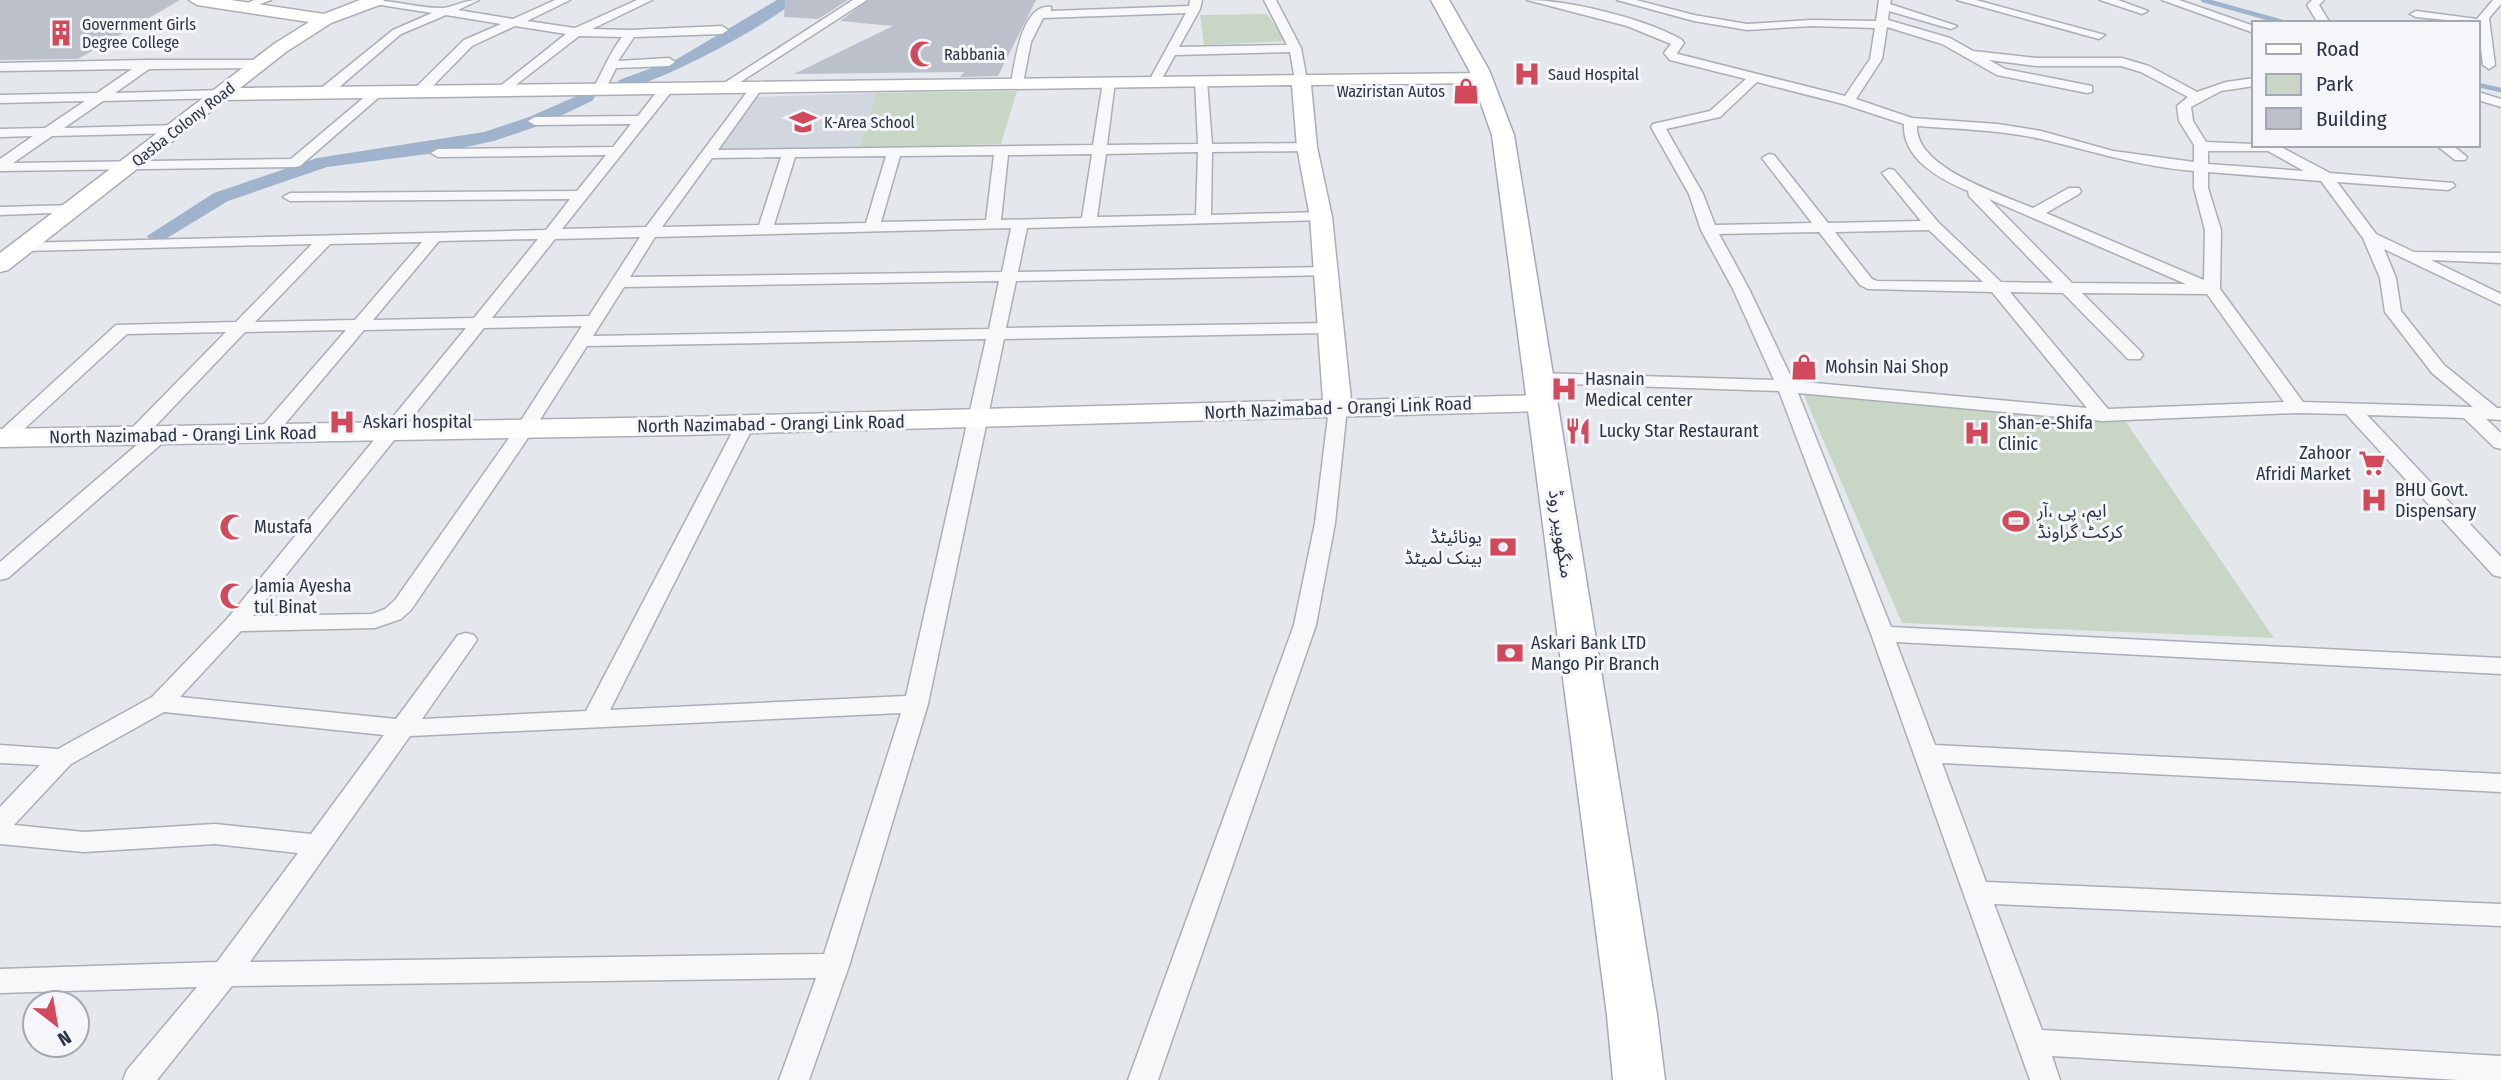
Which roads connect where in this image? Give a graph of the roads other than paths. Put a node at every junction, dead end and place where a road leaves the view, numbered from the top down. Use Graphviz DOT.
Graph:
graph roads {
  1 [pos="197,0"];
  2 [pos="265,0"];
  3 [pos="375,0"];
  4 [pos="473,0"];
  5 [pos="564,0"];
  6 [pos="646,0"];
  7 [pos="862,0"];
  8 [pos="1060,0"];
  9 [pos="1270,0"];
  10 [pos="1440,0"];
  11 [pos="1533,0"];
  12 [pos="1623,0"];
  13 [pos="1963,0"];
  14 [pos="2013,0"];
  15 [pos="2108,0"];
  16 [pos="2168,0"];
  17 [pos="2318,0"];
  18 [pos="2498,0"];
  19 [pos="1691,1"];
  20 [pos="1885,3"];
  21 [pos="1195,5"];
  22 [pos="245,7"];
  23 [pos="1996,9"];
  24 [pos="2486,10"];
  25 [pos="2142,11"];
  26 [pos="446,12"];
  27 [pos="2501,13"];
  28 [pos="2416,14"];
  29 [pos="1037,15"];
  30 [pos="1694,18"];
  31 [pos="325,19"];
  32 [pos="2323,21"];
  33 [pos="2469,21"];
  34 [pos="514,22"];
  35 [pos="2480,22"];
  36 [pos="2484,23"];
  37 [pos="1882,24"];
  38 [pos="1951,26"];
  39 [pos="2252,29"];
  40 [pos="722,30"];
  41 [pos="1651,30"];
  42 [pos="576,32"];
  43 [pos="629,34"];
  44 [pos="2099,35"];
  45 [pos="2021,44"];
  46 [pos="1295,48"];
  47 [pos="1172,51"];
  48 [pos="1973,55"];
  49 [pos="1988,57"];
  50 [pos="668,62"];
  51 [pos="148,64"];
  52 [pos="261,64"];
  53 [pos="610,65"];
  54 [pos="2489,65"];
  55 [pos="0,67"];
  56 [pos="1756,76"];
  57 [pos="1481,77"];
  58 [pos="1301,79"];
  59 [pos="1155,80"];
  60 [pos="1201,80"];
  61 [pos="1109,82"];
  62 [pos="2252,82"];
  63 [pos="1017,83"];
  64 [pos="724,87"];
  65 [pos="757,87"];
  66 [pos="667,88"];
  67 [pos="599,89"];
  68 [pos="2087,89"];
  69 [pos="504,90"];
  70 [pos="420,91"];
  71 [pos="325,92"];
  72 [pos="379,92"];
  73 [pos="223,94"];
  74 [pos="2196,96"];
  75 [pos="101,97"];
  76 [pos="2480,97"];
  77 [pos="0,99"];
  78 [pos="1848,101"];
  79 [pos="2501,103"];
  80 [pos="535,121"];
  81 [pos="641,121"];
  82 [pos="1912,122"];
  83 [pos="178,129"];
  84 [pos="49,132"];
  85 [pos="0,133"];
  86 [pos="2201,146"];
  87 [pos="1307,147"];
  88 [pos="2446,147"];
  89 [pos="1205,148"];
  90 [pos="1098,149"];
  91 [pos="1002,150"];
  92 [pos="617,151"];
  93 [pos="894,152"];
  94 [pos="438,153"];
  95 [pos="789,153"];
  96 [pos="707,154"];
  97 [pos="2460,157"];
  98 [pos="1769,158"];
  99 [pos="132,165"];
  100 [pos="0,166"];
  101 [pos="2202,170"];
  102 [pos="1889,173"];
  103 [pos="2325,176"];
  104 [pos="1965,184"];
  105 [pos="2448,186"];
  106 [pos="2074,191"];
  107 [pos="582,195"];
  108 [pos="290,197"];
  109 [pos="74,209"];
  110 [pos="0,211"];
  111 [pos="2033,214"];
  112 [pos="1321,217"];
  113 [pos="1203,220"];
  114 [pos="1089,223"];
  115 [pos="1020,224"];
  116 [pos="993,225"];
  117 [pos="1933,225"];
  118 [pos="872,227"];
  119 [pos="1822,228"];
  120 [pos="765,229"];
  121 [pos="1709,230"];
  122 [pos="650,233"];
  123 [pos="550,236"];
  124 [pos="2371,237"];
  125 [pos="434,238"];
  126 [pos="325,240"];
  127 [pos="2420,255"];
  128 [pos="9,256"];
  129 [pos="2501,258"];
  130 [pos="1326,272"];
  131 [pos="1009,274"];
  132 [pos="620,282"];
  133 [pos="1996,286"];
  134 [pos="2063,286"];
  135 [pos="2212,289"];
  136 [pos="2501,300"];
  137 [pos="595,321"];
  138 [pos="478,324"];
  139 [pos="358,326"];
  140 [pos="238,327"];
  141 [pos="1331,327"];
  142 [pos="997,332"];
  143 [pos="582,341"];
  144 [pos="2134,355"];
  145 [pos="1786,386"];
  146 [pos="1540,391"];
  147 [pos="2297,407"];
  148 [pos="1338,408"];
  149 [pos="2351,409"];
  150 [pos="2469,413"];
  151 [pos="2496,414"];
  152 [pos="2103,415"];
  153 [pos="980,418"];
  154 [pos="745,425"];
  155 [pos="525,429"];
  156 [pos="393,431"];
  157 [pos="266,433"];
  158 [pos="148,436"];
  159 [pos="2,438"];
  160 [pos="2501,443"];
  161 [pos="2501,570"];
  162 [pos="0,573"];
  163 [pos="235,624"];
  164 [pos="1882,634"];
  165 [pos="466,640"];
  166 [pos="2501,666"];
  167 [pos="160,704"];
  168 [pos="916,704"];
  169 [pos="593,718"];
  170 [pos="402,728"];
  171 [pos="1925,752"];
  172 [pos="0,754"];
  173 [pos="61,758"];
  174 [pos="2501,783"];
  175 [pos="0,822"];
  176 [pos="0,834"];
  177 [pos="319,845"];
  178 [pos="1976,892"];
  179 [pos="2501,915"];
  180 [pos="835,966"];
  181 [pos="225,974"];
  182 [pos="0,981"];
  183 [pos="2031,1042"];
  184 [pos="2501,1069"];
  185 [pos="138,1080"];
  186 [pos="794,1080"];
  187 [pos="1143,1080"];
  188 [pos="1639,1080"];
  189 [pos="2045,1080"];
  1 -- 22 [label="street"];
  2 -- 22 [label="street"];
  3 -- 26 [label="street"];
  3 -- 31 [label="street, Qasba Colony Road"];
  4 -- 26 [label="street"];
  5 -- 34 [label="street"];
  6 -- 42 [label="street"];
  7 -- 64 [label="street"];
  8 -- 29 [label="street"];
  9 -- 46 [label="street"];
  10 -- 57 [label="main road, منگھوپیر روڈ"];
  11 -- 41 [label="street"];
  12 -- 30 [label="street"];
  13 -- 23 [label="street"];
  14 -- 23 [label="street"];
  15 -- 25 [label="street"];
  16 -- 39 [label="street"];
  17 -- 32 [label="street"];
  18 -- 24 [label="street"];
  19 -- 30 [label="street"];
  20 -- 37 [label="street"];
  20 -- 38 [label="street"];
  21 -- 29 [label="street"];
  21 -- 47 [label="street"];
  22 -- 31 [label="street"];
  23 -- 44 [label="street"];
  24 -- 27 [label="street"];
  24 -- 36 [label="street"];
  26 -- 34 [label="street"];
  26 -- 71 [label="street"];
  28 -- 33 [label="street"];
  29 -- 63 [label="street"];
  30 -- 37 [label="street"];
  30 -- 41 [label="street"];
  31 -- 52 [label="street, Qasba Colony Road"];
  34 -- 42 [label="street"];
  34 -- 70 [label="street"];
  35 -- 36 [label="street"];
  36 -- 54 [label="street"];
  37 -- 48 [label="street"];
  37 -- 78 [label="street"];
  40 -- 43 [label="street"];
  41 -- 56 [label="street"];
  42 -- 43 [label="street"];
  42 -- 69 [label="street"];
  43 -- 53 [label="street"];
  45 -- 49 [label="street"];
  46 -- 47 [label="street"];
  46 -- 58 [label="street"];
  47 -- 59 [label="street"];
  48 -- 49 [label="street"];
  48 -- 68 [label="street"];
  49 -- 74 [label="street"];
  50 -- 53 [label="street"];
  51 -- 52 [label="street"];
  51 -- 55 [label="street"];
  51 -- 75 [label="street"];
  52 -- 73 [label="street, Qasba Colony Road"];
  53 -- 67 [label="street"];
  56 -- 78 [label="street"];
  56 -- 121 [label="street"];
  57 -- 58 [label="street"];
  57 -- 146 [label="main road, منگھوپیر روڈ"];
  58 -- 60 [label="street"];
  58 -- 87 [label="street"];
  59 -- 60 [label="street"];
  59 -- 61 [label="street"];
  60 -- 89 [label="street"];
  61 -- 63 [label="street"];
  61 -- 90 [label="street"];
  62 -- 74 [label="street"];
  63 -- 65 [label="street"];
  64 -- 65 [label="street"];
  64 -- 66 [label="street"];
  65 -- 96 [label="street"];
  66 -- 67 [label="street"];
  66 -- 81 [label="street"];
  67 -- 69 [label="street"];
  69 -- 70 [label="street"];
  70 -- 72 [label="street"];
  71 -- 72 [label="street"];
  71 -- 73 [label="street"];
  72 -- 99 [label="street"];
  73 -- 75 [label="street"];
  73 -- 83 [label="street, Qasba Colony Road"];
  74 -- 86 [label="street"];
  75 -- 77 [label="street"];
  75 -- 84 [label="street"];
  76 -- 79 [label="street"];
  78 -- 82 [label="street"];
  80 -- 81 [label="street"];
  81 -- 92 [label="street"];
  82 -- 101 [label="street"];
  82 -- 104 [label="street"];
  83 -- 84 [label="street"];
  83 -- 99 [label="street, Qasba Colony Road"];
  84 -- 85 [label="street"];
  84 -- 100 [label="street"];
  86 -- 101 [label="street"];
  86 -- 103 [label="street"];
  87 -- 89 [label="street"];
  87 -- 112 [label="street"];
  88 -- 97 [label="street"];
  89 -- 90 [label="street"];
  89 -- 113 [label="street"];
  90 -- 91 [label="street"];
  90 -- 114 [label="street"];
  91 -- 93 [label="street"];
  91 -- 116 [label="street"];
  92 -- 94 [label="street"];
  92 -- 107 [label="street"];
  93 -- 95 [label="street"];
  93 -- 118 [label="street"];
  95 -- 96 [label="street"];
  95 -- 120 [label="street"];
  96 -- 122 [label="street"];
  98 -- 119 [label="street"];
  99 -- 100 [label="street"];
  99 -- 109 [label="street, Qasba Colony Road"];
  101 -- 103 [label="street"];
  101 -- 135 [label="street"];
  102 -- 117 [label="street"];
  103 -- 105 [label="street"];
  103 -- 124 [label="street"];
  104 -- 111 [label="street"];
  104 -- 134 [label="street"];
  106 -- 111 [label="street"];
  107 -- 108 [label="street"];
  107 -- 123 [label="street"];
  109 -- 110 [label="street"];
  109 -- 128 [label="street, Qasba Colony Road"];
  111 -- 135 [label="street"];
  112 -- 113 [label="street"];
  112 -- 130 [label="street"];
  113 -- 114 [label="street"];
  114 -- 115 [label="street"];
  115 -- 116 [label="street"];
  115 -- 131 [label="street"];
  116 -- 118 [label="street"];
  117 -- 119 [label="street"];
  117 -- 133 [label="street"];
  118 -- 120 [label="street"];
  119 -- 121 [label="street"];
  119 -- 133 [label="street"];
  120 -- 122 [label="street"];
  121 -- 145 [label="street"];
  122 -- 123 [label="street"];
  122 -- 132 [label="street"];
  123 -- 125 [label="street"];
  123 -- 138 [label="street"];
  124 -- 136 [label="street"];
  124 -- 151 [label="street"];
  125 -- 126 [label="street"];
  125 -- 139 [label="street"];
  126 -- 128 [label="street"];
  126 -- 140 [label="street"];
  127 -- 129 [label="street"];
  130 -- 131 [label="street"];
  130 -- 141 [label="street"];
  131 -- 132 [label="street"];
  131 -- 142 [label="street"];
  132 -- 137 [label="street"];
  133 -- 134 [label="street"];
  133 -- 152 [label="street"];
  134 -- 135 [label="street"];
  134 -- 144 [label="street"];
  135 -- 147 [label="street"];
  137 -- 138 [label="street"];
  137 -- 143 [label="street"];
  138 -- 139 [label="street"];
  138 -- 156 [label="street"];
  139 -- 140 [label="street"];
  139 -- 157 [label="street"];
  140 -- 158 [label="street"];
  140 -- 159 [label="street"];
  141 -- 142 [label="street"];
  141 -- 148 [label="street"];
  142 -- 143 [label="street"];
  142 -- 153 [label="street"];
  143 -- 155 [label="street"];
  145 -- 146 [label="street"];
  145 -- 152 [label="street"];
  145 -- 164 [label="street"];
  146 -- 148 [label="street, North Nazimabad - Orangi Link Road"];
  146 -- 188 [label="main road, منگھوپیر روڈ"];
  147 -- 149 [label="street"];
  147 -- 152 [label="street"];
  148 -- 153 [label="street, North Nazimabad - Orangi Link Road"];
  148 -- 187 [label="street"];
  149 -- 150 [label="street"];
  149 -- 161 [label="street"];
  150 -- 151 [label="street"];
  150 -- 160 [label="street"];
  153 -- 154 [label="street, North Nazimabad - Orangi Link Road"];
  153 -- 168 [label="street"];
  154 -- 155 [label="street, North Nazimabad - Orangi Link Road"];
  154 -- 169 [label="street"];
  155 -- 156 [label="street, North Nazimabad - Orangi Link Road"];
  155 -- 163 [label="street"];
  156 -- 157 [label="street, North Nazimabad - Orangi Link Road"];
  156 -- 163 [label="street"];
  157 -- 158 [label="street, North Nazimabad - Orangi Link Road"];
  158 -- 159 [label="street, North Nazimabad - Orangi Link Road"];
  158 -- 162 [label="street"];
  163 -- 167 [label="street"];
  164 -- 166 [label="street"];
  164 -- 171 [label="street"];
  165 -- 170 [label="street"];
  167 -- 170 [label="street"];
  167 -- 173 [label="street"];
  168 -- 169 [label="street"];
  168 -- 180 [label="street"];
  169 -- 170 [label="street"];
  170 -- 177 [label="street"];
  171 -- 174 [label="street"];
  171 -- 178 [label="street"];
  172 -- 173 [label="street"];
  173 -- 175 [label="street"];
  176 -- 177 [label="street"];
  177 -- 181 [label="street"];
  178 -- 179 [label="street"];
  178 -- 183 [label="street"];
  180 -- 181 [label="street"];
  180 -- 186 [label="street"];
  181 -- 182 [label="street"];
  181 -- 185 [label="street"];
  183 -- 184 [label="street"];
  183 -- 189 [label="street"];
}
